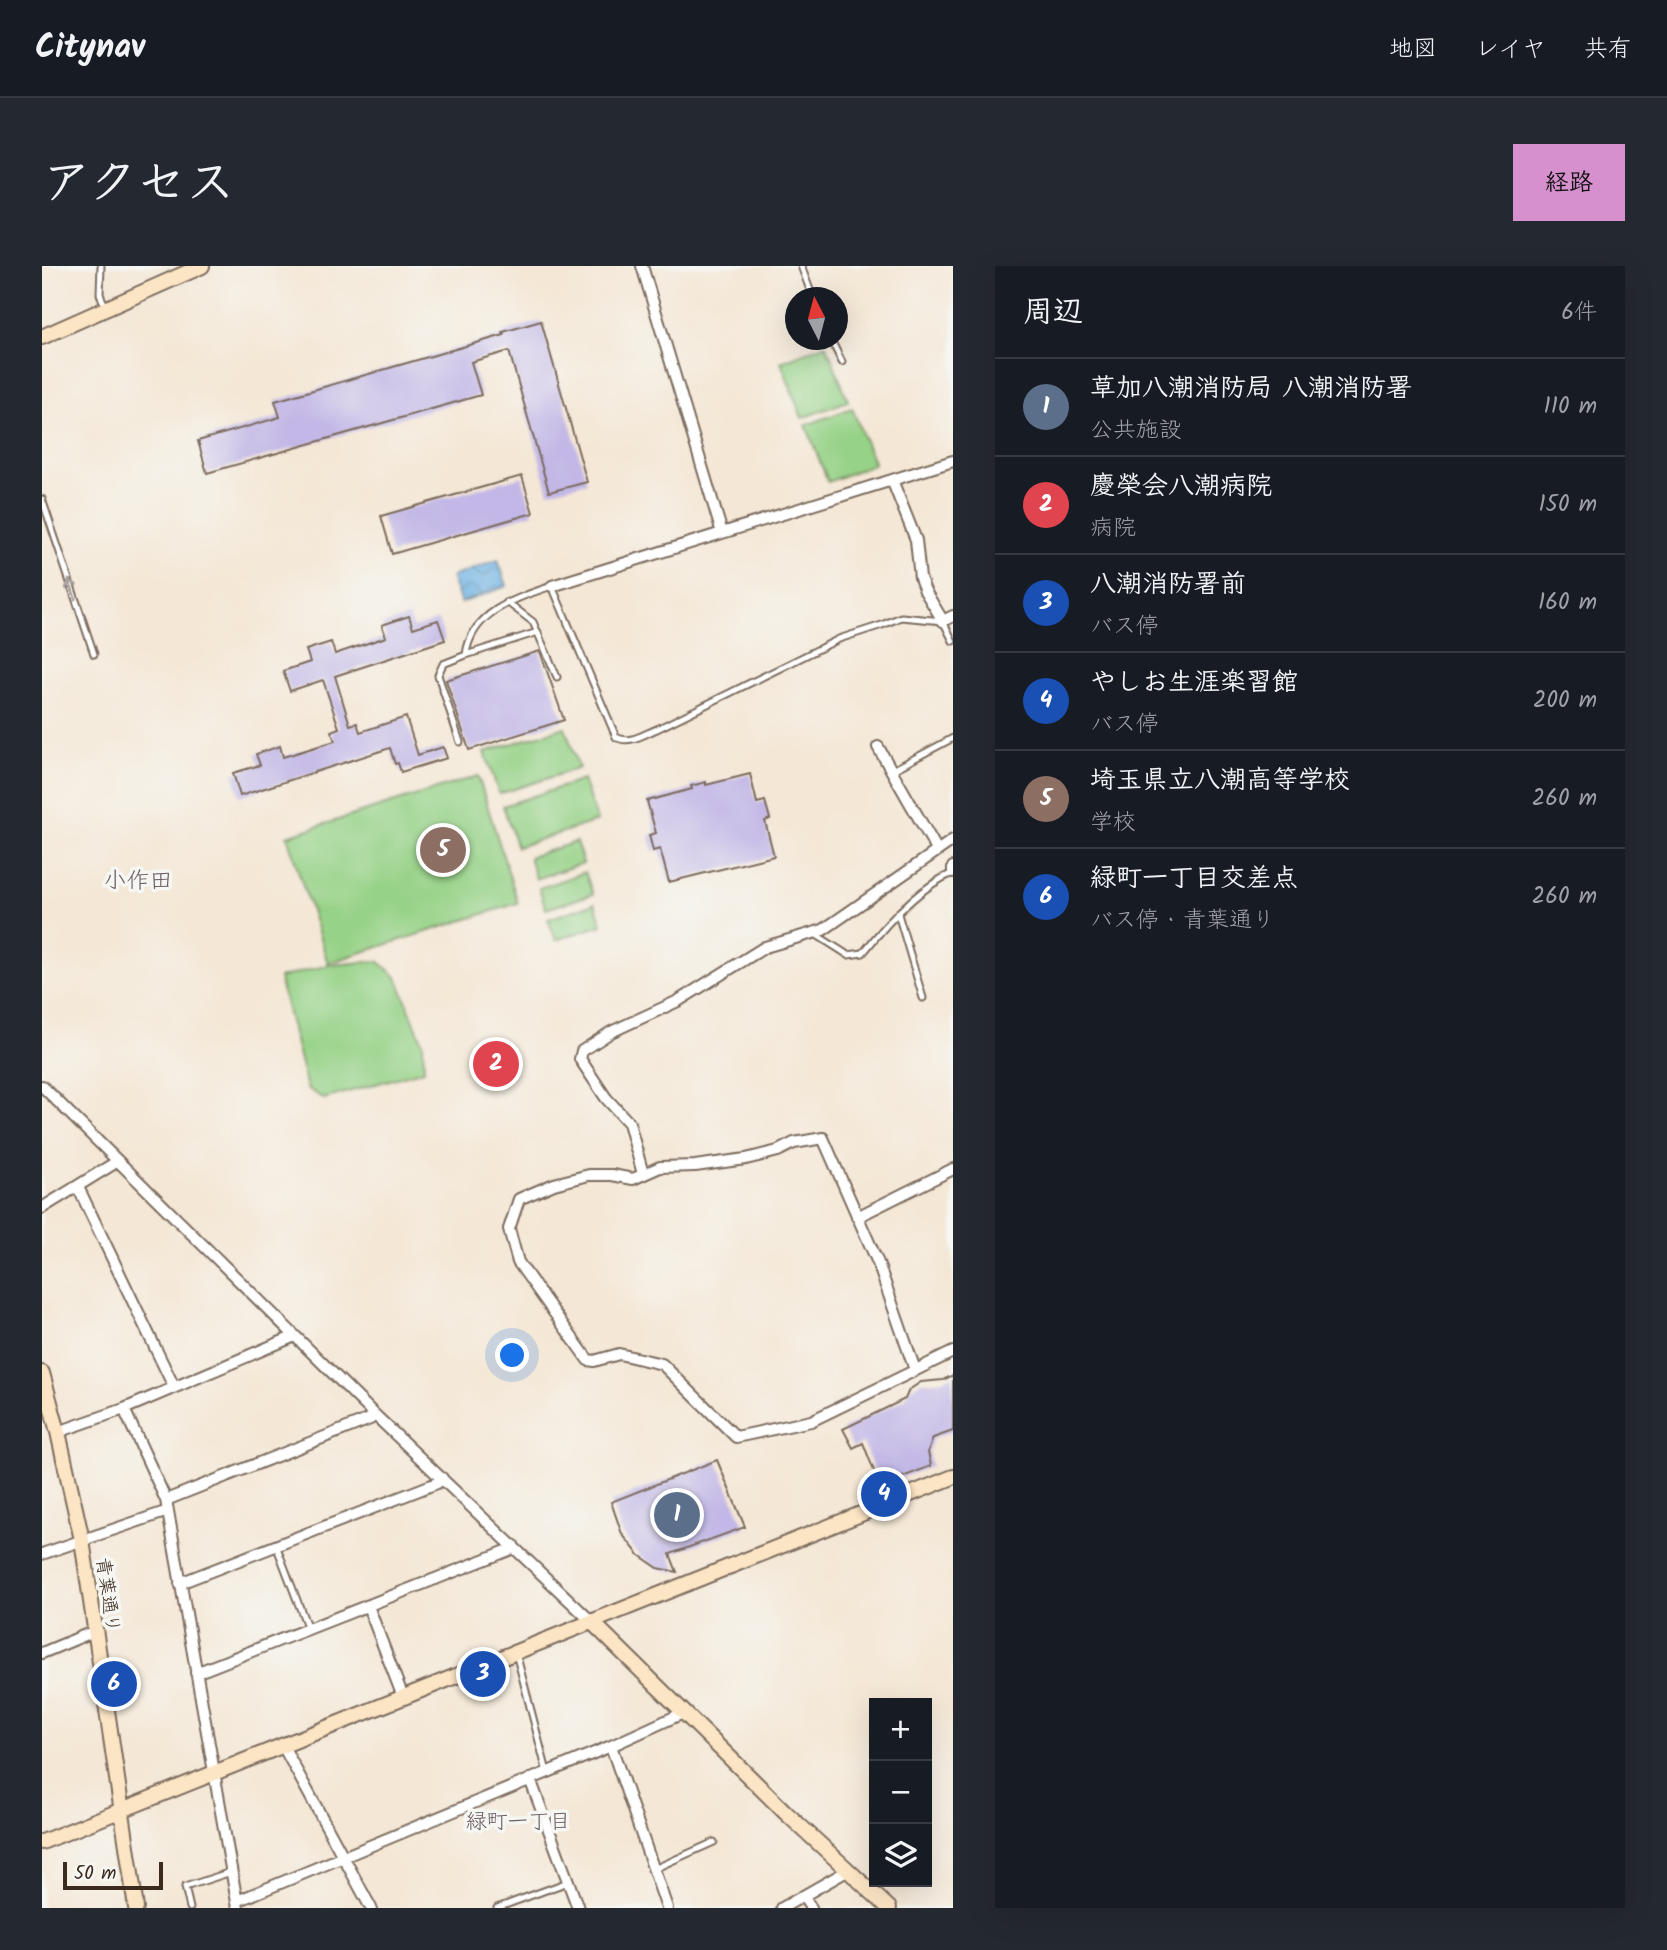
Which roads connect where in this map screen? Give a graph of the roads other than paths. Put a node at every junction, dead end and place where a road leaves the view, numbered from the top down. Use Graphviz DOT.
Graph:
graph roads {
  1 [pos="101,266"];
  2 [pos="202,266"];
  3 [pos="642,266"];
  4 [pos="801,266"];
  5 [pos="809,287"];
  6 [pos="106,309"];
  7 [pos="42,337"];
  8 [pos="836,350"];
  9 [pos="842,362"];
  10 [pos="953,461"];
  11 [pos="892,480"];
  12 [pos="42,499"];
  13 [pos="722,533"];
  14 [pos="552,586"];
  15 [pos="507,602"];
  16 [pos="948,619"];
  17 [pos="538,632"];
  18 [pos="953,641"];
  19 [pos="94,654"];
  20 [pos="466,655"];
  21 [pos="557,677"];
  22 [pos="953,738"];
  23 [pos="460,742"];
  24 [pos="878,747"];
  25 [pos="891,771"];
  26 [pos="953,840"];
  27 [pos="937,850"];
  28 [pos="953,867"];
  29 [pos="953,873"];
  30 [pos="898,914"];
  31 [pos="813,933"];
  32 [pos="923,998"];
  33 [pos="42,1086"];
  34 [pos="118,1161"];
  35 [pos="953,1168"];
  36 [pos="643,1174"];
  37 [pos="78,1186"];
  38 [pos="42,1208"];
  39 [pos="858,1217"];
  40 [pos="295,1336"];
  41 [pos="953,1352"];
  42 [pos="915,1370"];
  43 [pos="42,1373"];
  44 [pos="174,1387"];
  45 [pos="124,1409"];
  46 [pos="375,1415"];
  47 [pos="58,1432"];
  48 [pos="953,1477"];
  49 [pos="442,1478"];
  50 [pos="167,1505"];
  51 [pos="82,1541"];
  52 [pos="276,1545"];
  53 [pos="513,1545"];
  54 [pos="42,1554"];
  55 [pos="180,1583"];
  56 [pos="368,1606"];
  57 [pos="592,1622"];
  58 [pos="308,1629"];
  59 [pos="95,1631"];
  60 [pos="516,1652"];
  61 [pos="42,1653"];
  62 [pos="196,1673"];
  63 [pos="403,1697"];
  64 [pos="683,1713"];
  65 [pos="282,1744"];
  66 [pos="611,1746"];
  67 [pos="547,1772"];
  68 [pos="213,1773"];
  69 [pos="530,1780"];
  70 [pos="121,1810"];
  71 [pos="42,1842"];
  72 [pos="714,1842"];
  73 [pos="343,1857"];
  74 [pos="654,1870"];
  75 [pos="847,1871"];
  76 [pos="231,1872"];
  77 [pos="568,1882"];
  78 [pos="803,1896"];
  79 [pos="237,1905"];
  80 [pos="136,1908"];
  81 [pos="190,1908"];
  82 [pos="371,1908"];
  83 [pos="497,1908"];
  84 [pos="578,1908"];
  85 [pos="667,1908"];
  86 [pos="782,1908"];
  87 [pos="811,1908"];
  88 [pos="889,1908"];
  1 -- 6 [label="lane"];
  2 -- 6 [label="street"];
  3 -- 13 [label="street"];
  4 -- 5 [label="lane"];
  6 -- 7 [label="street"];
  8 -- 9 [label="lane"];
  10 -- 11 [label="street"];
  11 -- 13 [label="street"];
  11 -- 16 [label="street"];
  19 -- 12 [label="lane, one-way"];
  13 -- 14 [label="street"];
  14 -- 15 [label="lane"];
  14 -- 16 [label="lane"];
  15 -- 17 [label="lane"];
  15 -- 20 [label="lane"];
  16 -- 18 [label="lane"];
  17 -- 20 [label="lane"];
  17 -- 21 [label="lane"];
  20 -- 23 [label="lane"];
  22 -- 25 [label="lane"];
  24 -- 25 [label="street"];
  25 -- 27 [label="street"];
  26 -- 27 [label="street"];
  27 -- 31 [label="street"];
  28 -- 29 [label="street"];
  29 -- 30 [label="lane"];
  30 -- 31 [label="lane"];
  30 -- 32 [label="lane"];
  31 -- 36 [label="street"];
  33 -- 34 [label="street"];
  34 -- 37 [label="street"];
  34 -- 40 [label="street"];
  35 -- 39 [label="street"];
  36 -- 39 [label="street"];
  36 -- 42 [label="street"];
  37 -- 38 [label="street"];
  37 -- 44 [label="street"];
  39 -- 42 [label="street"];
  40 -- 44 [label="street"];
  40 -- 46 [label="street"];
  41 -- 42 [label="street"];
  43 -- 47 [label="street, 青葉通り"];
  44 -- 45 [label="street"];
  45 -- 47 [label="street"];
  45 -- 50 [label="street"];
  46 -- 49 [label="street"];
  46 -- 50 [label="street"];
  47 -- 51 [label="street, 青葉通り"];
  48 -- 57 [label="street"];
  49 -- 52 [label="street"];
  49 -- 53 [label="street"];
  50 -- 51 [label="street"];
  50 -- 55 [label="street"];
  51 -- 54 [label="street"];
  51 -- 59 [label="street, 青葉通り"];
  52 -- 55 [label="street"];
  52 -- 58 [label="lane"];
  53 -- 56 [label="street"];
  53 -- 57 [label="street"];
  55 -- 62 [label="street"];
  56 -- 58 [label="street"];
  56 -- 63 [label="street"];
  57 -- 60 [label="street"];
  57 -- 64 [label="street"];
  58 -- 62 [label="street"];
  59 -- 61 [label="street"];
  59 -- 70 [label="street, 青葉通り"];
  60 -- 63 [label="street"];
  60 -- 67 [label="lane"];
  62 -- 68 [label="street"];
  63 -- 65 [label="street"];
  64 -- 66 [label="street"];
  64 -- 75 [label="street"];
  65 -- 68 [label="street"];
  65 -- 73 [label="street"];
  66 -- 67 [label="street"];
  66 -- 74 [label="street"];
  67 -- 69 [label="street"];
  68 -- 70 [label="street"];
  68 -- 76 [label="street"];
  69 -- 73 [label="street"];
  69 -- 77 [label="street"];
  70 -- 71 [label="street"];
  70 -- 80 [label="street, 青葉通り"];
  72 -- 74 [label="lane"];
  73 -- 79 [label="street"];
  73 -- 82 [label="street"];
  74 -- 85 [label="street"];
  75 -- 78 [label="street"];
  75 -- 88 [label="street"];
  76 -- 79 [label="street"];
  76 -- 81 [label="lane"];
  77 -- 83 [label="lane"];
  77 -- 84 [label="street"];
  78 -- 86 [label="street"];
  78 -- 87 [label="street"];
}
